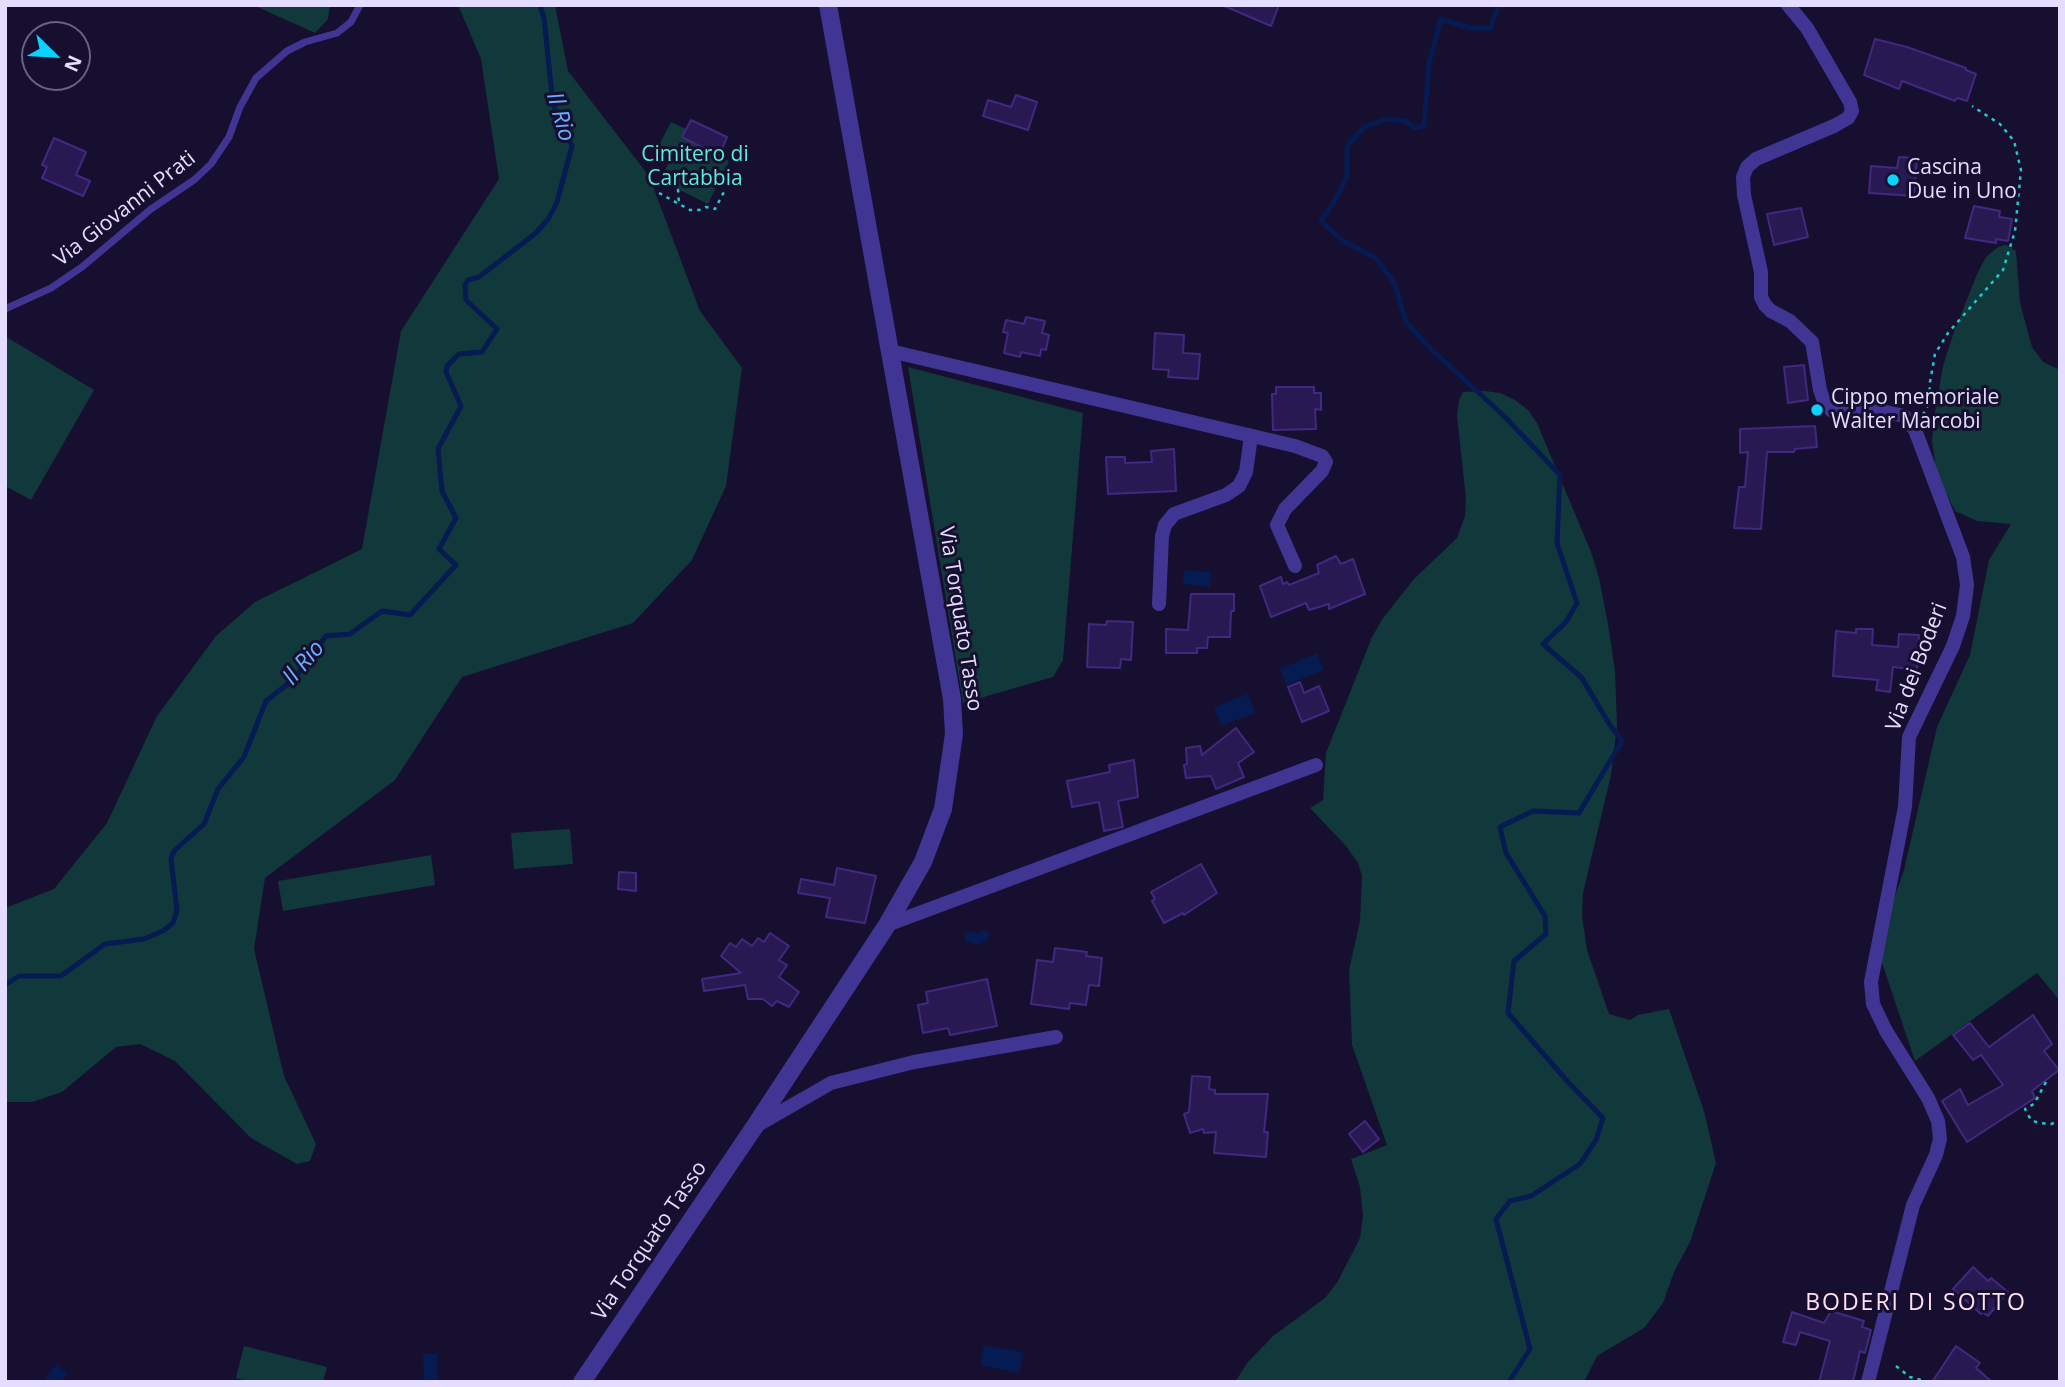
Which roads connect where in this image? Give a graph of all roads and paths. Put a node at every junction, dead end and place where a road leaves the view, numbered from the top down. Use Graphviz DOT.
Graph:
graph roads {
  1 [pos="360,5"];
  2 [pos="828,5"];
  3 [pos="1788,5"];
  4 [pos="1972,106"];
  5 [pos="726,188"];
  6 [pos="678,189"];
  7 [pos="659,193"];
  8 [pos="679,205"];
  9 [pos="5,309"];
  10 [pos="890,351"];
  11 [pos="1915,430"];
  12 [pos="1251,436"];
  13 [pos="1295,566"];
  14 [pos="1159,604"];
  15 [pos="1316,765"];
  16 [pos="887,925"];
  17 [pos="1056,1037"];
  18 [pos="2046,1082"];
  19 [pos="2060,1121"];
  20 [pos="755,1126"];
  21 [pos="1896,1366"];
  22 [pos="582,1382"];
  23 [pos="1868,1382"];
  24 [pos="1929,1382"];
  1 -- 9 [label="lane, Via Giovanni Prati"];
  2 -- 10 [label="street, Via Torquato Tasso"];
  3 -- 11 [label="street"];
  4 -- 11 [label="path"];
  5 -- 8 [label="path"];
  6 -- 8 [label="path"];
  7 -- 8 [label="path"];
  10 -- 12 [label="street"];
  10 -- 16 [label="street, Via Torquato Tasso"];
  11 -- 23 [label="street, Via dei Boderi"];
  12 -- 13 [label="street"];
  12 -- 14 [label="street"];
  15 -- 16 [label="street"];
  16 -- 20 [label="street, Via Torquato Tasso"];
  17 -- 20 [label="street, Via Torquato Tasso"];
  18 -- 19 [label="path"];
  20 -- 22 [label="street, Via Torquato Tasso"];
  21 -- 24 [label="path"];
}
